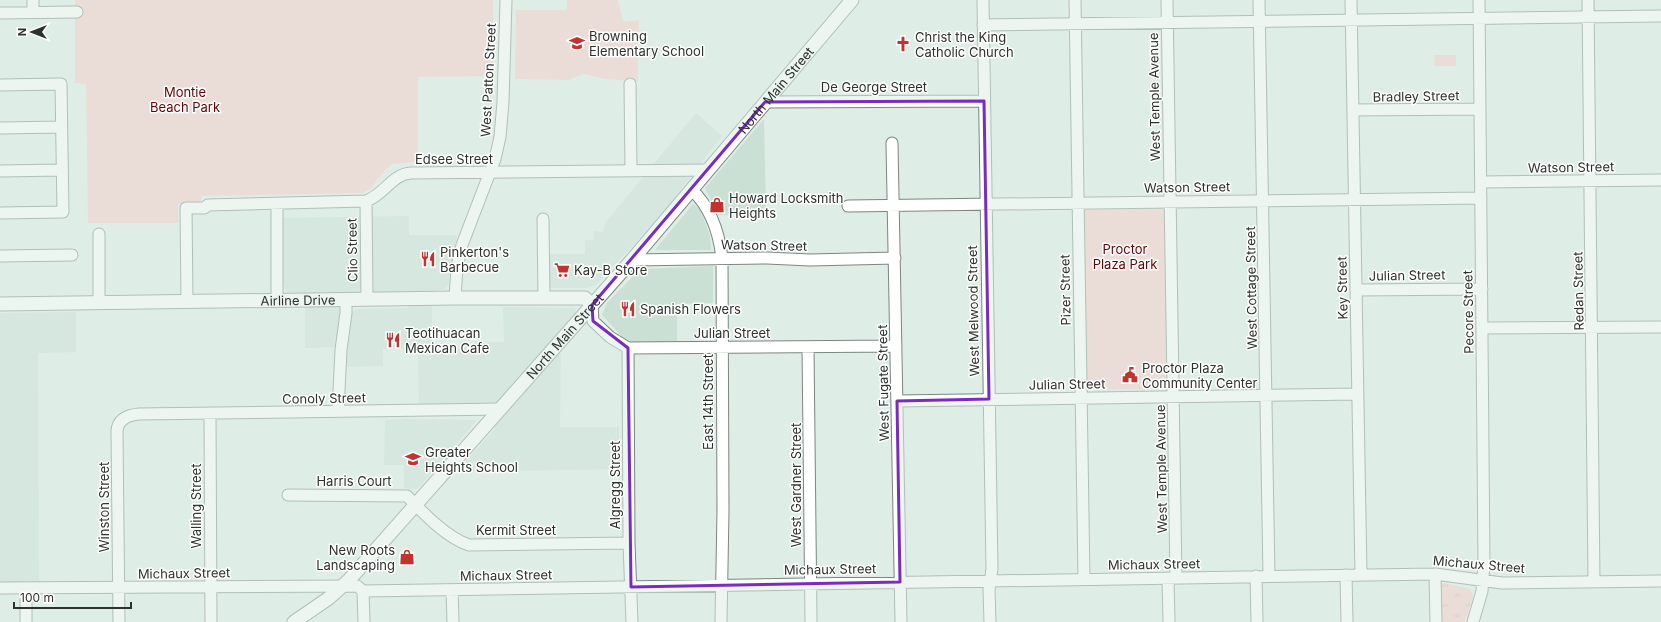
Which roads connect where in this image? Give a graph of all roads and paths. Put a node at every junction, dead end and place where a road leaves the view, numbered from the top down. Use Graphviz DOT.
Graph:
graph roads {
  1 [pos="33,0"];
  2 [pos="506,0"];
  3 [pos="852,0"];
  4 [pos="983,0"];
  5 [pos="1075,0"];
  6 [pos="1167,0"];
  7 [pos="1259,0"];
  8 [pos="1351,0"];
  9 [pos="1479,0"];
  10 [pos="1588,0"];
  11 [pos="33,12"];
  12 [pos="77,12"];
  13 [pos="0,13"];
  14 [pos="1661,16"];
  15 [pos="1588,17"];
  16 [pos="1479,18"];
  17 [pos="1351,20"];
  18 [pos="1259,21"];
  19 [pos="1075,23"];
  20 [pos="1167,23"];
  21 [pos="983,25"];
  22 [pos="630,84"];
  23 [pos="0,85"];
  24 [pos="984,101"];
  25 [pos="765,102"];
  26 [pos="1480,109"];
  27 [pos="1353,110"];
  28 [pos="61,127"];
  29 [pos="0,128"];
  30 [pos="892,143"];
  31 [pos="62,170"];
  32 [pos="630,170"];
  33 [pos="708,170"];
  34 [pos="0,171"];
  35 [pos="490,173"];
  36 [pos="1661,180"];
  37 [pos="1590,181"];
  38 [pos="1481,182"];
  39 [pos="692,190"];
  40 [pos="1481,198"];
  41 [pos="1354,200"];
  42 [pos="366,201"];
  43 [pos="1263,201"];
  44 [pos="1078,202"];
  45 [pos="1170,202"];
  46 [pos="277,204"];
  47 [pos="894,205"];
  48 [pos="986,205"];
  49 [pos="848,206"];
  50 [pos="0,213"];
  51 [pos="543,219"];
  52 [pos="99,234"];
  53 [pos="72,255"];
  54 [pos="0,256"];
  55 [pos="722,258"];
  56 [pos="895,258"];
  57 [pos="632,260"];
  58 [pos="1482,288"];
  59 [pos="1356,290"];
  60 [pos="455,298"];
  61 [pos="544,298"];
  62 [pos="346,299"];
  63 [pos="367,299"];
  64 [pos="278,300"];
  65 [pos="187,301"];
  66 [pos="100,302"];
  67 [pos="0,304"];
  68 [pos="592,305"];
  69 [pos="1592,326"];
  70 [pos="1661,327"];
  71 [pos="1483,328"];
  72 [pos="896,346"];
  73 [pos="808,347"];
  74 [pos="628,348"];
  75 [pos="722,348"];
  76 [pos="1358,394"];
  77 [pos="1267,395"];
  78 [pos="1174,396"];
  79 [pos="1081,397"];
  80 [pos="989,399"];
  81 [pos="897,401"];
  82 [pos="501,409"];
  83 [pos="338,411"];
  84 [pos="210,413"];
  85 [pos="147,414"];
  86 [pos="288,495"];
  87 [pos="416,506"];
  88 [pos="629,543"];
  89 [pos="1435,574"];
  90 [pos="1346,575"];
  91 [pos="1361,575"];
  92 [pos="1256,576"];
  93 [pos="1269,576"];
  94 [pos="1172,578"];
  95 [pos="1084,579"];
  96 [pos="990,581"];
  97 [pos="1483,581"];
  98 [pos="1661,581"];
  99 [pos="900,582"];
  100 [pos="1594,582"];
  101 [pos="810,583"];
  102 [pos="211,586"];
  103 [pos="344,586"];
  104 [pos="720,586"];
  105 [pos="631,587"];
  106 [pos="0,588"];
  107 [pos="26,588"];
  108 [pos="118,588"];
  109 [pos="452,590"];
  110 [pos="363,591"];
  111 [pos="26,622"];
  112 [pos="119,622"];
  113 [pos="211,622"];
  114 [pos="294,622"];
  115 [pos="364,622"];
  116 [pos="453,622"];
  117 [pos="632,622"];
  118 [pos="721,622"];
  119 [pos="811,622"];
  120 [pos="901,622"];
  121 [pos="990,622"];
  122 [pos="1169,622"];
  123 [pos="1257,622"];
  124 [pos="1347,622"];
  125 [pos="1436,622"];
  126 [pos="1473,622"];
  1 -- 11 [label="street"];
  2 -- 35 [label="street, West Patton Street"];
  3 -- 25 [label="main road, North Main Street"];
  4 -- 21 [label="street, West Melwood Street"];
  5 -- 19 [label="street, Pizer Street"];
  6 -- 20 [label="street, West Temple Avenue"];
  7 -- 18 [label="street, West Cottage Street"];
  8 -- 17 [label="street, Key Street"];
  9 -- 16 [label="street, Pecore Street"];
  10 -- 15 [label="street, Redan Street"];
  11 -- 12 [label="street"];
  11 -- 13 [label="street"];
  14 -- 15 [label="street"];
  15 -- 16 [label="street"];
  15 -- 37 [label="street, Redan Street"];
  16 -- 17 [label="street"];
  16 -- 26 [label="street, Pecore Street"];
  17 -- 18 [label="street"];
  17 -- 27 [label="street, Key Street"];
  18 -- 20 [label="street"];
  18 -- 43 [label="street, West Cottage Street"];
  19 -- 20 [label="street"];
  19 -- 21 [label="street"];
  19 -- 44 [label="street, Pizer Street"];
  20 -- 45 [label="street, West Temple Avenue"];
  21 -- 24 [label="street, West Melwood Street"];
  22 -- 32 [label="street"];
  23 -- 28 [label="street"];
  24 -- 25 [label="street, De George Street"];
  24 -- 48 [label="street, West Melwood Street"];
  25 -- 33 [label="main road, North Main Street"];
  26 -- 27 [label="street, Bradley Street"];
  26 -- 38 [label="street, Pecore Street"];
  27 -- 41 [label="street, Key Street"];
  28 -- 29 [label="street"];
  28 -- 31 [label="street"];
  30 -- 47 [label="street, West Fugate Street"];
  31 -- 34 [label="street"];
  31 -- 50 [label="street"];
  32 -- 33 [label="street, Edsee Street"];
  32 -- 35 [label="street, Edsee Street"];
  33 -- 39 [label="main road, North Main Street"];
  35 -- 42 [label="street, Edsee Street"];
  35 -- 60 [label="street, West Patton Street"];
  36 -- 37 [label="street, Watson Street"];
  37 -- 38 [label="street, Watson Street"];
  37 -- 69 [label="street, Redan Street"];
  38 -- 40 [label="street, Pecore Street"];
  39 -- 55 [label="street, East 14th Street"];
  39 -- 57 [label="main road, North Main Street"];
  40 -- 41 [label="street, Watson Street"];
  40 -- 58 [label="street, Pecore Street"];
  41 -- 43 [label="street, Watson Street"];
  41 -- 59 [label="street, Key Street"];
  42 -- 46 [label="street"];
  42 -- 63 [label="street, Clio Street"];
  43 -- 45 [label="street, Watson Street"];
  43 -- 77 [label="street, West Cottage Street"];
  44 -- 45 [label="street, Watson Street"];
  44 -- 48 [label="street, Watson Street"];
  44 -- 79 [label="street, Pizer Street"];
  45 -- 78 [label="street, West Temple Avenue"];
  46 -- 64 [label="street"];
  46 -- 65 [label="street"];
  47 -- 48 [label="street, Watson Street"];
  47 -- 49 [label="street, Watson Street"];
  47 -- 56 [label="street, West Fugate Street"];
  48 -- 80 [label="street, West Melwood Street"];
  51 -- 61 [label="street"];
  52 -- 66 [label="street"];
  53 -- 54 [label="street"];
  55 -- 56 [label="street, Watson Street"];
  55 -- 57 [label="street, Watson Street"];
  55 -- 75 [label="street, East 14th Street"];
  56 -- 72 [label="street, West Fugate Street"];
  57 -- 68 [label="main road, North Main Street"];
  58 -- 59 [label="street, Julian Street"];
  58 -- 71 [label="street, Pecore Street"];
  59 -- 76 [label="street, Key Street"];
  60 -- 61 [label="main road, Airline Drive"];
  60 -- 63 [label="main road, Airline Drive"];
  61 -- 68 [label="main road, Airline Drive"];
  62 -- 63 [label="main road, Airline Drive"];
  62 -- 64 [label="main road, Airline Drive"];
  62 -- 83 [label="street, Clio Street"];
  64 -- 65 [label="main road, Airline Drive"];
  65 -- 66 [label="main road, Airline Drive"];
  66 -- 67 [label="main road, Airline Drive"];
  68 -- 74 [label="street"];
  68 -- 82 [label="main road, North Main Street"];
  69 -- 70 [label="street"];
  69 -- 71 [label="street"];
  69 -- 100 [label="street, Redan Street"];
  71 -- 97 [label="street, Pecore Street"];
  72 -- 73 [label="street, Julian Street"];
  72 -- 81 [label="street, West Fugate Street"];
  73 -- 75 [label="street, Julian Street"];
  73 -- 101 [label="street, West Gardner Street"];
  74 -- 75 [label="street, Julian Street"];
  74 -- 88 [label="street, Algregg Street"];
  75 -- 104 [label="street, East 14th Street"];
  76 -- 77 [label="street, Julian Street"];
  76 -- 91 [label="street, Key Street"];
  77 -- 78 [label="street, Julian Street"];
  77 -- 93 [label="street, West Cottage Street"];
  78 -- 79 [label="street, Julian Street"];
  78 -- 94 [label="street, West Temple Avenue"];
  79 -- 80 [label="street, Julian Street"];
  79 -- 95 [label="street, Pizer Street"];
  80 -- 81 [label="street, Julian Street"];
  80 -- 96 [label="street, West Melwood Street"];
  81 -- 99 [label="street, West Fugate Street"];
  82 -- 83 [label="street, Conoly Street"];
  82 -- 87 [label="main road, North Main Street"];
  83 -- 84 [label="street, Conoly Street"];
  84 -- 85 [label="street, Conoly Street"];
  84 -- 102 [label="street, Walling Street"];
  85 -- 108 [label="street, Winston Street"];
  86 -- 87 [label="street, Harris Court"];
  87 -- 88 [label="street, Kermit Street"];
  87 -- 103 [label="main road, North Main Street"];
  88 -- 105 [label="street, Algregg Street"];
  89 -- 91 [label="street, Michaux Street"];
  89 -- 97 [label="street, Michaux Street"];
  89 -- 125 [label="street"];
  90 -- 91 [label="street, Michaux Street"];
  90 -- 93 [label="street, Michaux Street"];
  90 -- 124 [label="street"];
  92 -- 93 [label="street, Michaux Street"];
  92 -- 94 [label="street, Michaux Street"];
  92 -- 123 [label="street"];
  94 -- 95 [label="street, Michaux Street"];
  94 -- 122 [label="street, West Temple Avenue"];
  95 -- 96 [label="street, Michaux Street"];
  96 -- 99 [label="street, Michaux Street"];
  96 -- 121 [label="street, West Melwood Street"];
  97 -- 100 [label="street, Michaux Street"];
  97 -- 126 [label="street, Pecore Street"];
  98 -- 100 [label="street, Michaux Street"];
  99 -- 101 [label="street, Michaux Street"];
  99 -- 120 [label="street, West Fugate Street"];
  101 -- 104 [label="street, Michaux Street"];
  101 -- 119 [label="street, West Gardner Street"];
  102 -- 103 [label="street, Michaux Street"];
  102 -- 108 [label="street, Michaux Street"];
  102 -- 113 [label="street, Walling Street"];
  103 -- 110 [label="street, Michaux Street"];
  103 -- 114 [label="main road, North Main Street"];
  104 -- 105 [label="street, Michaux Street"];
  104 -- 118 [label="street, East 14th Street"];
  105 -- 109 [label="street, Michaux Street"];
  105 -- 117 [label="street, Algregg Street"];
  106 -- 107 [label="street, Michaux Street"];
  107 -- 108 [label="street, Michaux Street"];
  107 -- 111 [label="street"];
  108 -- 112 [label="street, Winston Street"];
  109 -- 110 [label="street, Michaux Street"];
  109 -- 116 [label="street"];
  110 -- 115 [label="street"];
}
